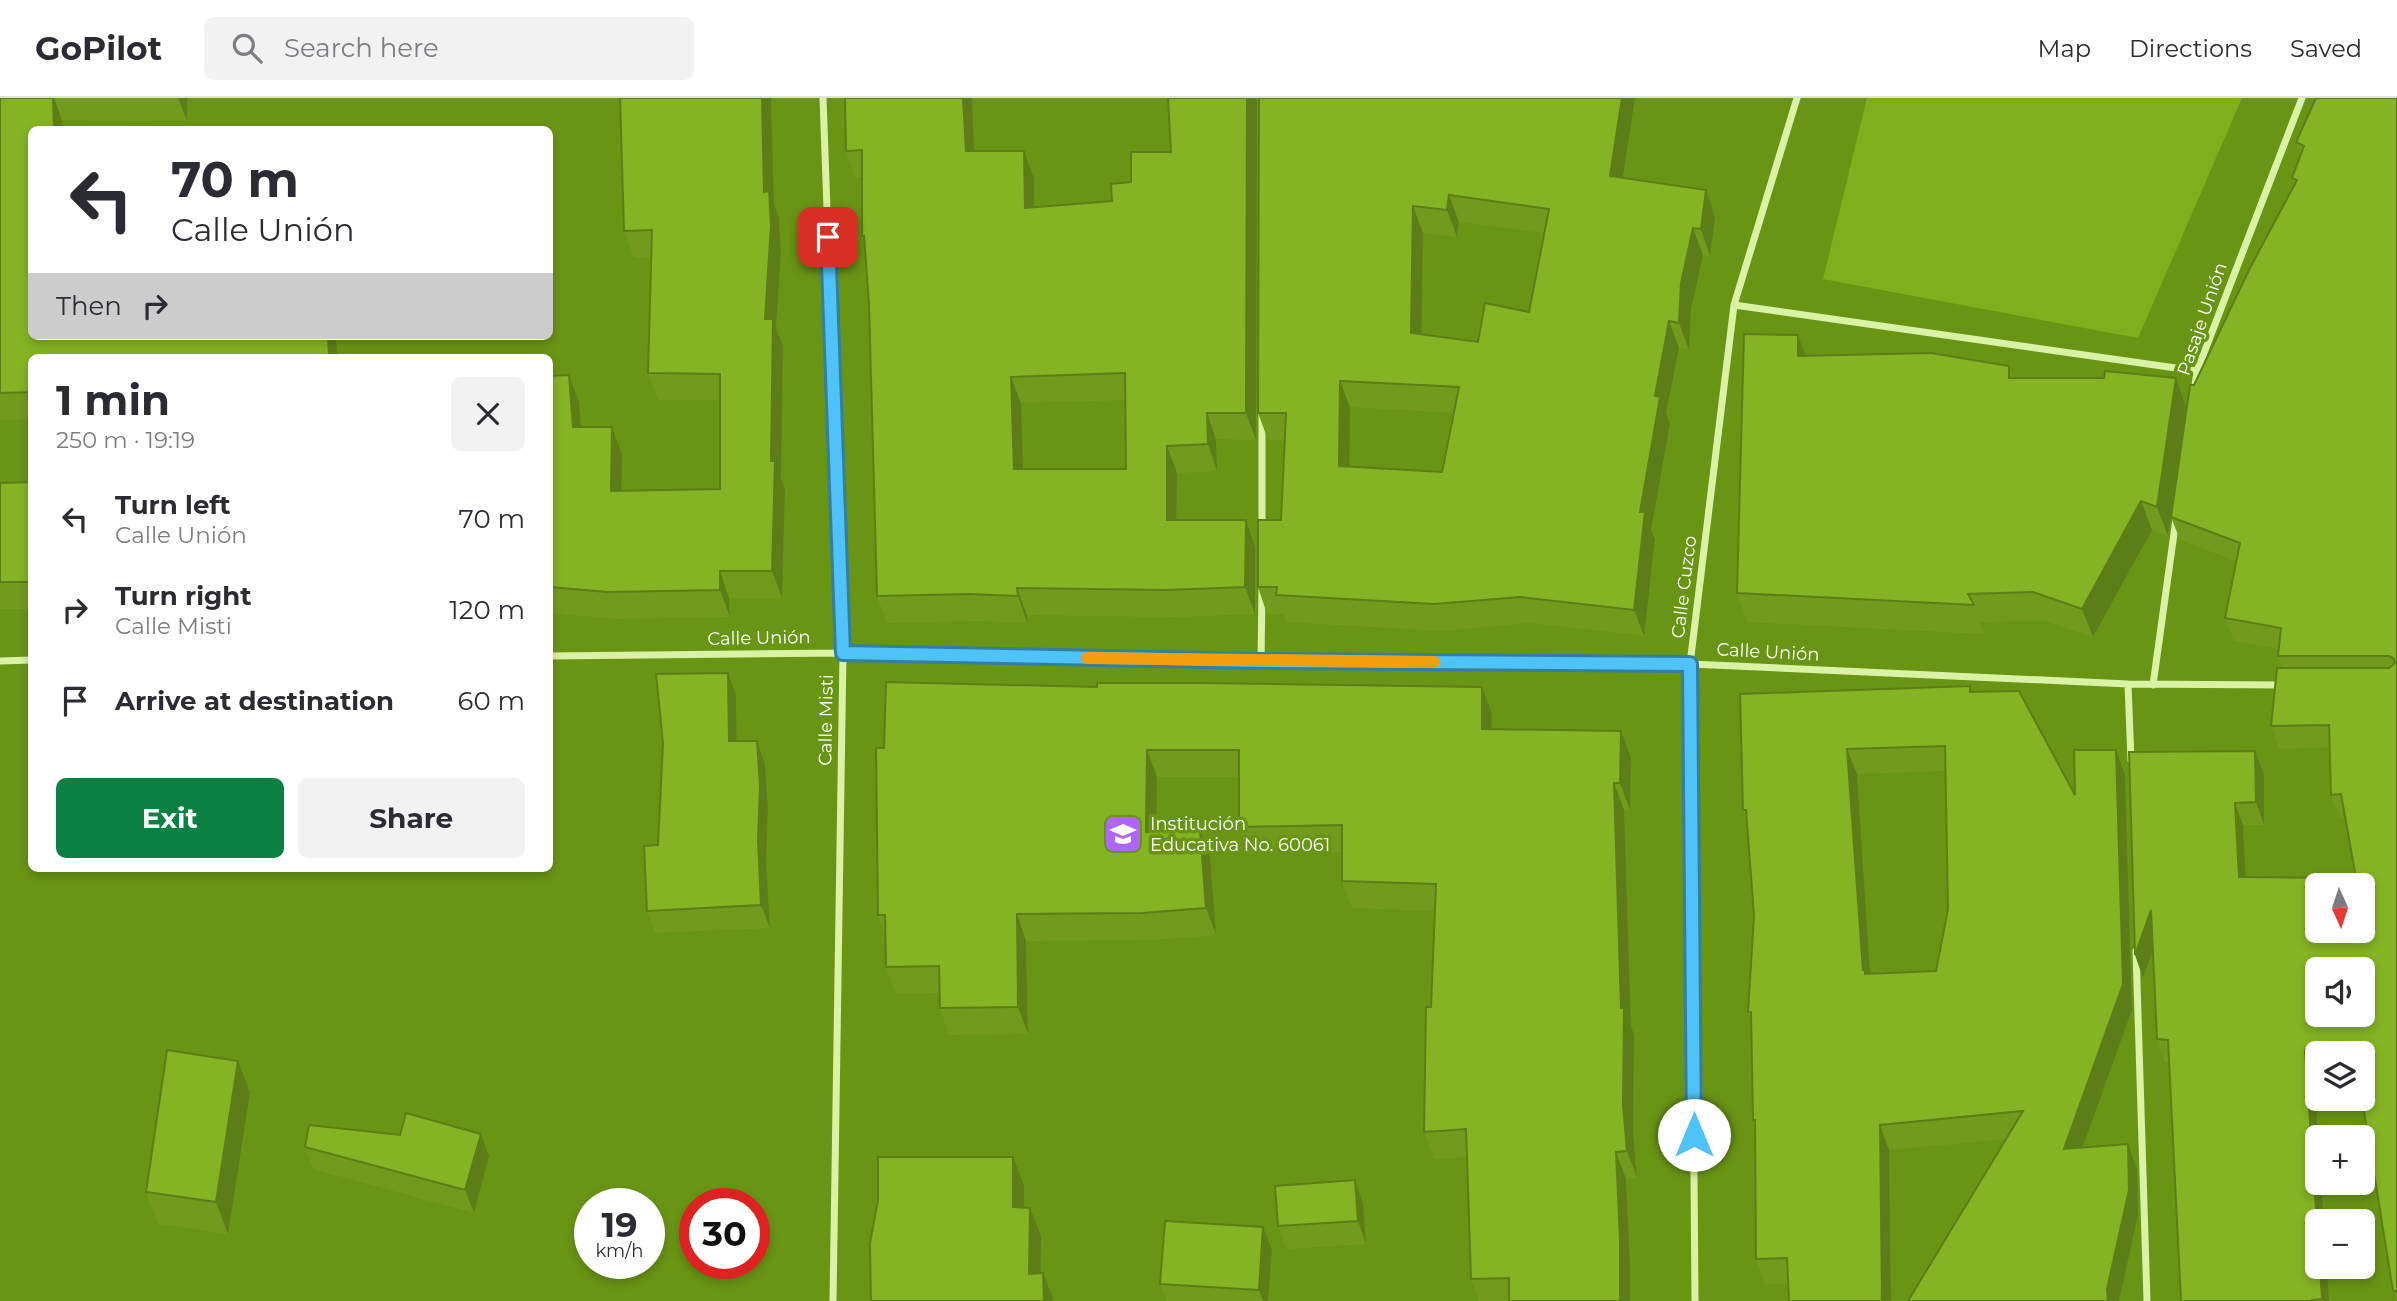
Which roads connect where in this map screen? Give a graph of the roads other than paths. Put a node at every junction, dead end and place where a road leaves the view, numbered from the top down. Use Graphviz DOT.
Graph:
graph roads {
  1 [pos="823,98"];
  2 [pos="1797,98"];
  3 [pos="2302,98"];
  4 [pos="1734,305"];
  5 [pos="2197,371"];
  6 [pos="2193,398"];
  7 [pos="1262,400"];
  8 [pos="2178,507"];
  9 [pos="1262,538"];
  10 [pos="1262,579"];
  11 [pos="843,653"];
  12 [pos="553,656"];
  13 [pos="0,660"];
  14 [pos="28,660"];
  15 [pos="1261,661"];
  16 [pos="1690,664"];
  17 [pos="2128,684"];
  18 [pos="2153,685"];
  19 [pos="2288,685"];
  20 [pos="2131,766"];
  21 [pos="2136,945"];
  22 [pos="833,1301"];
  23 [pos="1695,1301"];
  24 [pos="2147,1301"];
  1 -- 11 [label="street, Calle Misti"];
  2 -- 4 [label="street, Calle Cuzco"];
  3 -- 5 [label="street, Pasaje Unión"];
  4 -- 5 [label="street"];
  4 -- 16 [label="street, Calle Cuzco"];
  5 -- 6 [label="street, Pasaje Unión"];
  7 -- 9 [label="street"];
  8 -- 18 [label="street"];
  10 -- 15 [label="street"];
  11 -- 12 [label="street, Calle Unión"];
  11 -- 15 [label="street, Calle Unión"];
  11 -- 22 [label="street, Calle Misti"];
  13 -- 14 [label="street"];
  15 -- 16 [label="street, Calle Unión"];
  16 -- 17 [label="street, Calle Unión"];
  16 -- 23 [label="street, Calle Cuzco"];
  17 -- 18 [label="street, Calle Unión"];
  17 -- 20 [label="street"];
  18 -- 19 [label="street, Calle Unión"];
  21 -- 24 [label="street"];
}
